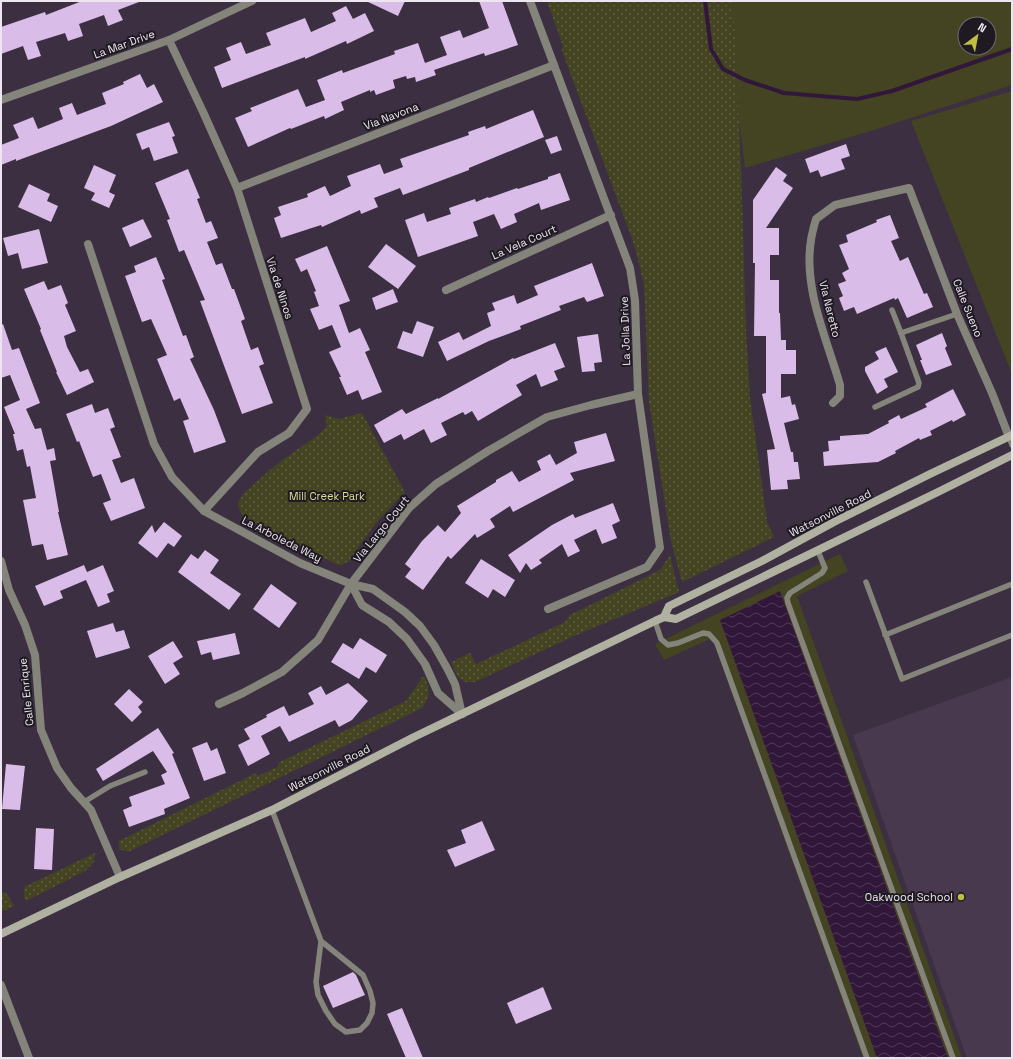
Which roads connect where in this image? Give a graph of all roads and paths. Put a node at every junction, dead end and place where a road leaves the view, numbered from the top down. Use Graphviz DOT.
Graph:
graph roads {
  1 [pos="252,1"];
  2 [pos="530,1"];
  3 [pos="169,40"];
  4 [pos="554,65"];
  5 [pos="1,100"];
  6 [pos="236,188"];
  7 [pos="908,188"];
  8 [pos="611,215"];
  9 [pos="88,244"];
  10 [pos="446,290"];
  11 [pos="892,310"];
  12 [pos="957,314"];
  13 [pos="901,333"];
  14 [pos="638,394"];
  15 [pos="833,403"];
  16 [pos="875,407"];
  17 [pos="1011,439"];
  18 [pos="1012,455"];
  19 [pos="204,510"];
  20 [pos="818,551"];
  21 [pos="1,561"];
  22 [pos="866,582"];
  23 [pos="351,584"];
  24 [pos="1012,584"];
  25 [pos="548,609"];
  26 [pos="664,617"];
  27 [pos="655,621"];
  28 [pos="885,635"];
  29 [pos="1012,635"];
  30 [pos="219,704"];
  31 [pos="462,714"];
  32 [pos="145,772"];
  33 [pos="84,802"];
  34 [pos="272,810"];
  35 [pos="120,877"];
  36 [pos="1,934"];
  37 [pos="321,941"];
  38 [pos="1,985"];
  39 [pos="29,1058"];
  40 [pos="867,1058"];
  41 [pos="953,1058"];
  1 -- 3 [label="street, La Mar Drive"];
  2 -- 4 [label="street, La Jolla Drive"];
  3 -- 5 [label="street, La Mar Drive"];
  3 -- 6 [label="street, Via de Ninos"];
  4 -- 6 [label="street, Via Navona"];
  4 -- 8 [label="street, La Jolla Drive"];
  6 -- 19 [label="street, Via de Ninos"];
  7 -- 12 [label="street, Calle Sueno"];
  7 -- 15 [label="street, Via Naretto"];
  8 -- 10 [label="street, La Vela Court"];
  8 -- 14 [label="street, La Jolla Drive"];
  9 -- 19 [label="street, La Arboleda Way"];
  11 -- 13 [label="lane"];
  12 -- 13 [label="lane"];
  12 -- 17 [label="street, Calle Sueno"];
  13 -- 16 [label="lane"];
  14 -- 23 [label="street, Via Largo Court"];
  14 -- 25 [label="street, La Jolla Drive"];
  17 -- 26 [label="main road, Watsonville Road"];
  18 -- 20 [label="main road, Watsonville Road"];
  19 -- 23 [label="street, La Arboleda Way"];
  20 -- 26 [label="main road, Watsonville Road"];
  20 -- 41 [label="lane"];
  21 -- 33 [label="street, Calle Enrique"];
  22 -- 28 [label="lane"];
  23 -- 30 [label="street, Via Largo Court"];
  23 -- 31 [label="street"];
  23 -- 31 [label="street, La Arboleda Way"];
  24 -- 28 [label="lane"];
  26 -- 27 [label="main road, Watsonville Road"];
  27 -- 31 [label="main road, Watsonville Road"];
  27 -- 40 [label="lane"];
  28 -- 29 [label="lane"];
  31 -- 34 [label="main road, Watsonville Road"];
  32 -- 33 [label="lane"];
  33 -- 35 [label="street, Calle Enrique"];
  34 -- 35 [label="main road, Watsonville Road"];
  34 -- 37 [label="lane"];
  35 -- 36 [label="main road, Watsonville Road"];
  37 -- 37 [label="lane"];
  38 -- 39 [label="street"];
}
